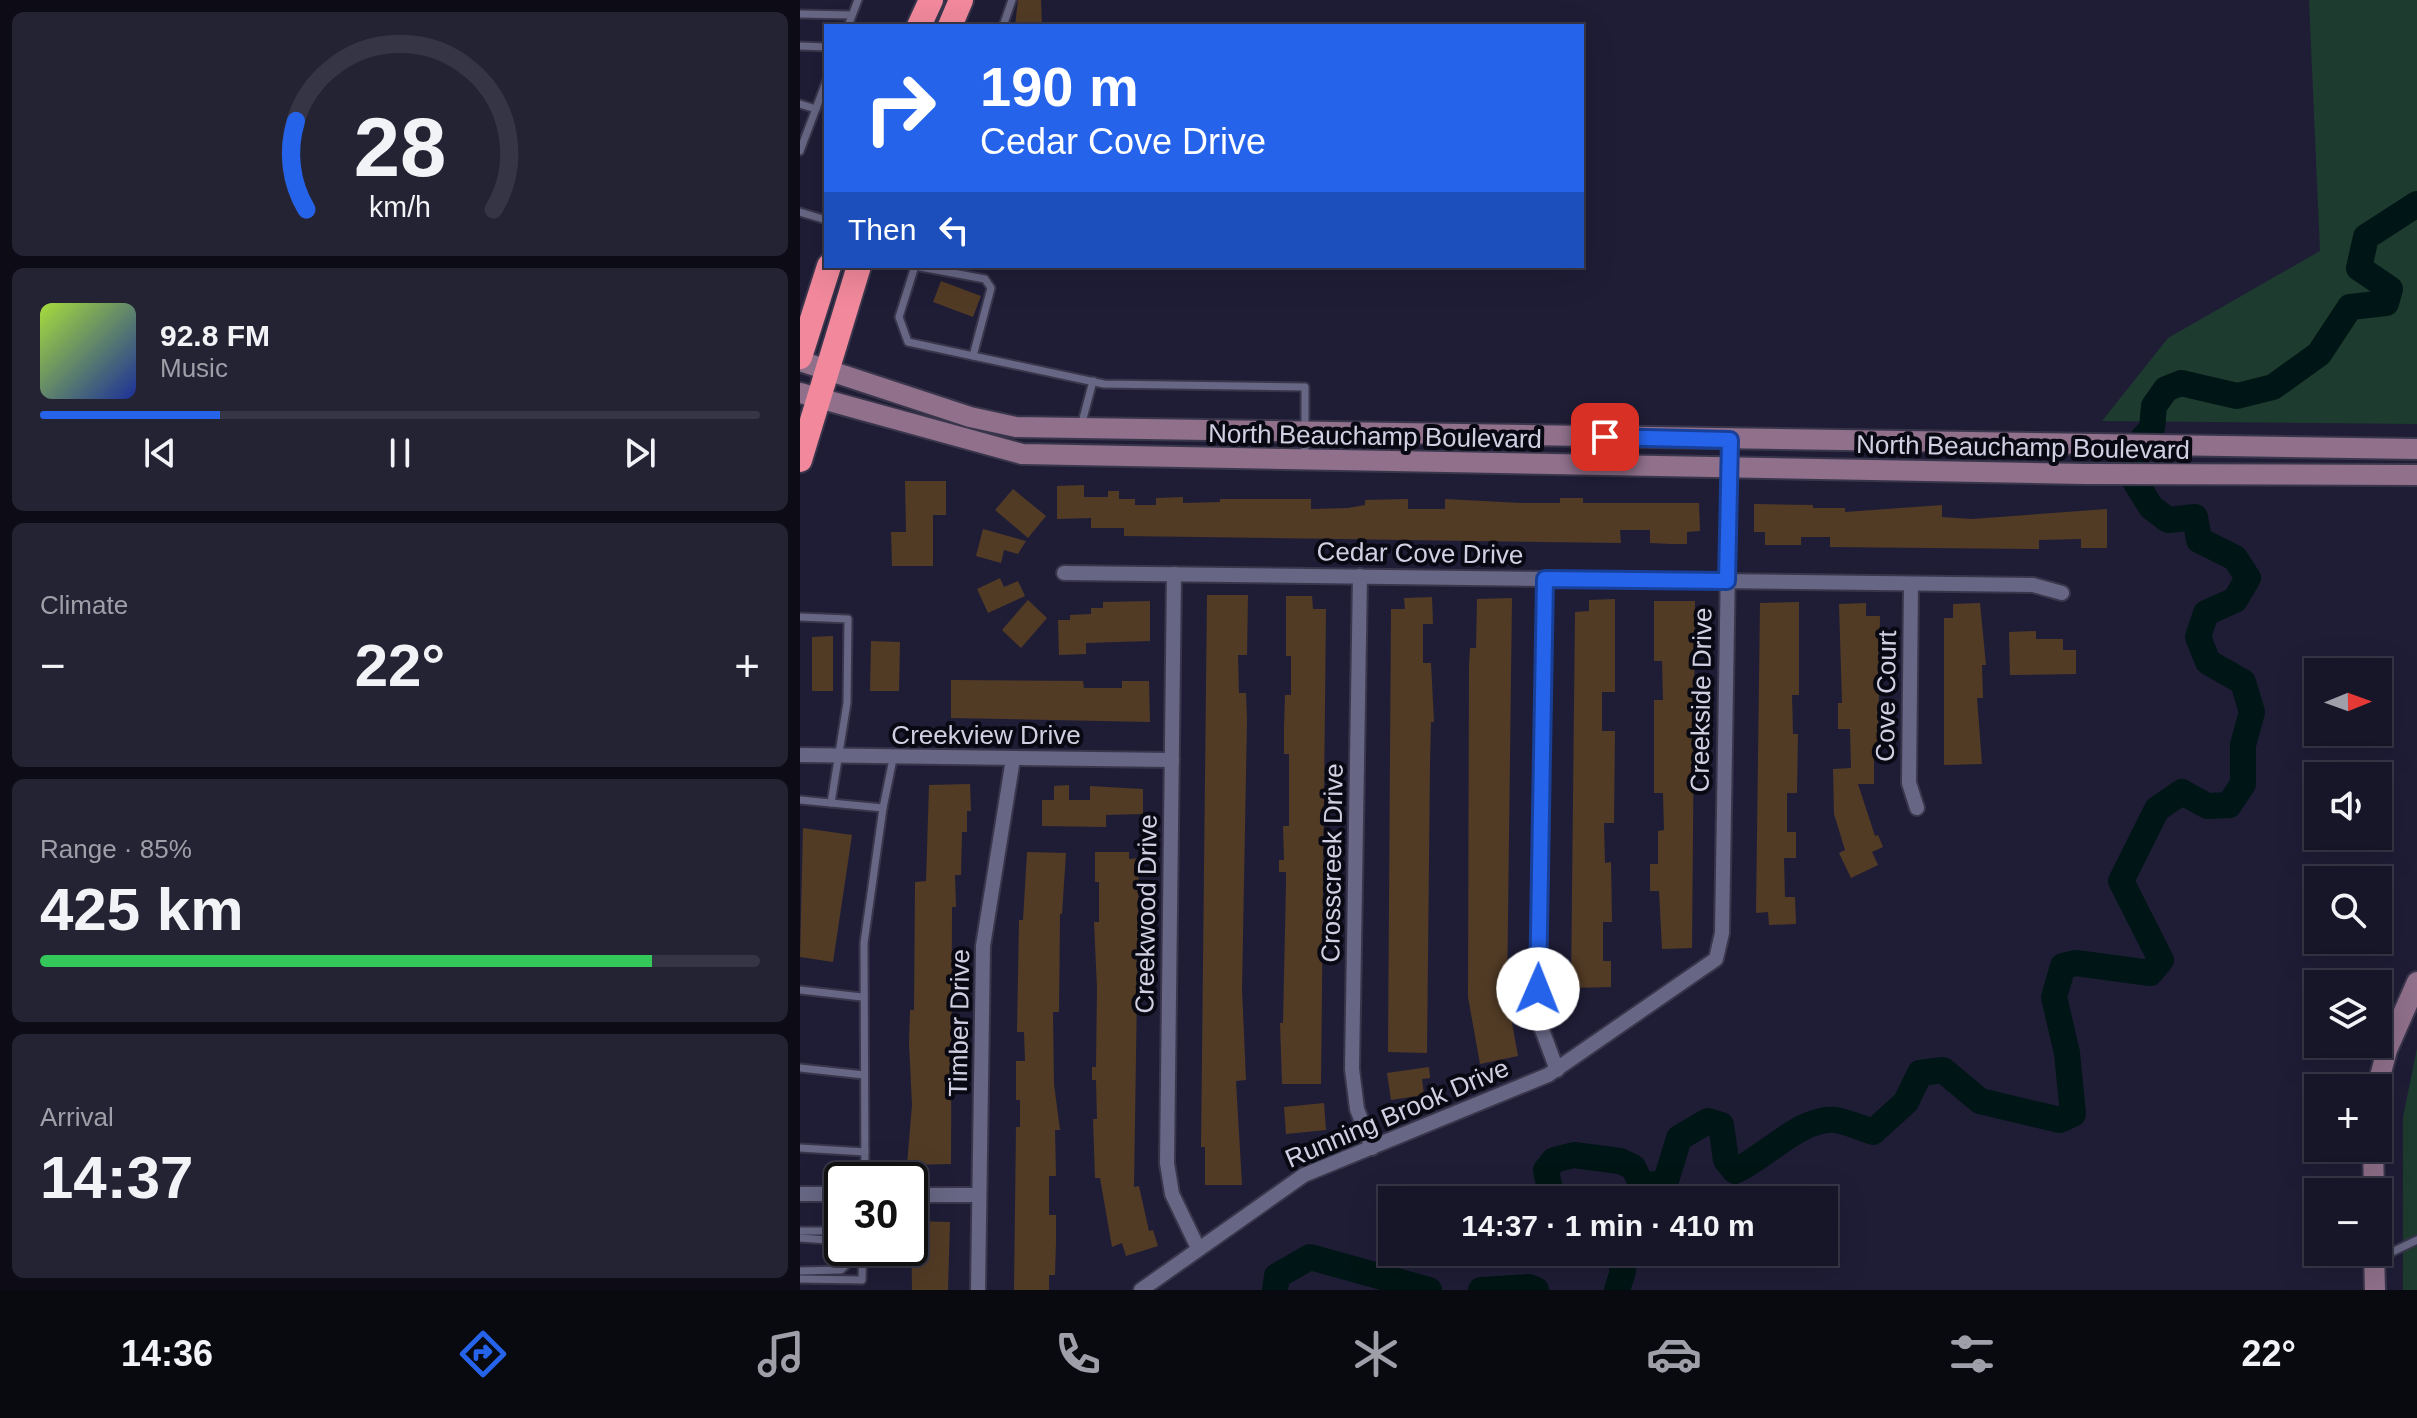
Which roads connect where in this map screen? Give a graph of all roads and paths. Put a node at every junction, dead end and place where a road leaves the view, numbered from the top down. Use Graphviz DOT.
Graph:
graph roads {
  1 [pos="858,0"];
  2 [pos="931,0"];
  3 [pos="961,0"];
  4 [pos="1012,0"];
  5 [pos="800,14"];
  6 [pos="852,15"];
  7 [pos="849,24"];
  8 [pos="920,24"];
  9 [pos="951,24"];
  10 [pos="1004,24"];
  11 [pos="800,46"];
  12 [pos="824,47"];
  13 [pos="824,87"];
  14 [pos="800,104"];
  15 [pos="816,109"];
  16 [pos="800,151"];
  17 [pos="800,212"];
  18 [pos="824,219"];
  19 [pos="828,268"];
  20 [pos="858,268"];
  21 [pos="914,268"];
  22 [pos="926,268"];
  23 [pos="973,356"];
  24 [pos="800,359"];
  25 [pos="828,370"];
  26 [pos="1093,381"];
  27 [pos="810,396"];
  28 [pos="1080,428"];
  29 [pos="1305,430"];
  30 [pos="1730,440"];
  31 [pos="2417,449"];
  32 [pos="1022,454"];
  33 [pos="800,460"];
  34 [pos="1305,462"];
  35 [pos="1730,469"];
  36 [pos="2417,475"];
  37 [pos="1064,573"];
  38 [pos="1174,574"];
  39 [pos="1360,576"];
  40 [pos="1545,579"];
  41 [pos="1727,581"];
  42 [pos="1911,584"];
  43 [pos="2062,593"];
  44 [pos="800,617"];
  45 [pos="800,755"];
  46 [pos="838,758"];
  47 [pos="893,759"];
  48 [pos="1013,759"];
  49 [pos="1172,760"];
  50 [pos="800,800"];
  51 [pos="831,803"];
  52 [pos="883,808"];
  53 [pos="1917,808"];
  54 [pos="1716,959"];
  55 [pos="2417,982"];
  56 [pos="800,990"];
  57 [pos="862,997"];
  58 [pos="800,1068"];
  59 [pos="1557,1070"];
  60 [pos="2381,1074"];
  61 [pos="864,1075"];
  62 [pos="800,1148"];
  63 [pos="1372,1148"];
  64 [pos="865,1152"];
  65 [pos="865,1162"];
  66 [pos="800,1194"];
  67 [pos="824,1194"];
  68 [pos="928,1195"];
  69 [pos="979,1195"];
  70 [pos="800,1231"];
  71 [pos="824,1231"];
  72 [pos="800,1238"];
  73 [pos="824,1240"];
  74 [pos="2417,1240"];
  75 [pos="1198,1248"];
  76 [pos="845,1266"];
  77 [pos="862,1266"];
  78 [pos="800,1271"];
  79 [pos="800,1279"];
  80 [pos="862,1280"];
  81 [pos="2374,1286"];
  82 [pos="862,1290"];
  83 [pos="978,1290"];
  84 [pos="1141,1290"];
  1 -- 6 [label="lane"];
  2 -- 8 [label="highway"];
  3 -- 9 [label="highway"];
  4 -- 10 [label="lane"];
  5 -- 6 [label="lane"];
  6 -- 7 [label="lane"];
  11 -- 12 [label="lane"];
  13 -- 15 [label="lane"];
  14 -- 15 [label="lane"];
  15 -- 16 [label="lane"];
  17 -- 18 [label="lane"];
  19 -- 24 [label="highway"];
  20 -- 25 [label="highway"];
  21 -- 23 [label="lane"];
  22 -- 23 [label="lane"];
  23 -- 26 [label="lane"];
  24 -- 25 [label="street, North Beauchamp Boulevard"];
  25 -- 27 [label="highway"];
  25 -- 28 [label="street, North Beauchamp Boulevard"];
  26 -- 28 [label="lane"];
  26 -- 29 [label="lane"];
  27 -- 32 [label="street, North Beauchamp Boulevard"];
  27 -- 33 [label="highway"];
  28 -- 29 [label="street, North Beauchamp Boulevard"];
  28 -- 32 [label="street"];
  29 -- 30 [label="street, North Beauchamp Boulevard"];
  29 -- 34 [label="lane"];
  30 -- 31 [label="street, North Beauchamp Boulevard"];
  30 -- 35 [label="street, Creekside Drive"];
  32 -- 34 [label="street, North Beauchamp Boulevard"];
  34 -- 35 [label="street, North Beauchamp Boulevard"];
  35 -- 36 [label="street, North Beauchamp Boulevard"];
  35 -- 41 [label="street, Creekside Drive"];
  37 -- 38 [label="street, Cedar Cove Drive"];
  38 -- 39 [label="street, Cedar Cove Drive"];
  38 -- 49 [label="street, Creekwood Drive"];
  39 -- 40 [label="street, Cedar Cove Drive"];
  39 -- 63 [label="street, Crosscreek Drive"];
  40 -- 41 [label="street, Cedar Cove Drive"];
  40 -- 59 [label="street"];
  41 -- 42 [label="street, Cedar Cove Drive"];
  41 -- 54 [label="street, Creekside Drive"];
  42 -- 43 [label="street, Cedar Cove Drive"];
  42 -- 53 [label="street, Cove Court"];
  44 -- 46 [label="lane"];
  45 -- 46 [label="street, Creekview Drive"];
  46 -- 47 [label="street, Creekview Drive"];
  46 -- 51 [label="lane"];
  47 -- 48 [label="street, Creekview Drive"];
  47 -- 52 [label="lane"];
  48 -- 49 [label="street, Creekview Drive"];
  48 -- 69 [label="street, Timber Drive"];
  49 -- 75 [label="street, Creekwood Drive"];
  50 -- 51 [label="lane"];
  51 -- 52 [label="lane"];
  52 -- 57 [label="lane"];
  54 -- 59 [label="street, Running Brook Drive"];
  55 -- 60 [label="street"];
  56 -- 57 [label="lane"];
  57 -- 61 [label="lane"];
  58 -- 61 [label="lane"];
  59 -- 63 [label="street, Running Brook Drive"];
  61 -- 64 [label="lane"];
  62 -- 64 [label="lane"];
  63 -- 75 [label="street, Running Brook Drive"];
  64 -- 65 [label="lane"];
  66 -- 67 [label="street"];
  68 -- 69 [label="street"];
  69 -- 83 [label="street, Timber Drive"];
  70 -- 71 [label="lane"];
  72 -- 73 [label="lane"];
  74 -- 81 [label="lane"];
  75 -- 84 [label="street, Running Brook Drive"];
  76 -- 78 [label="lane"];
  77 -- 80 [label="lane"];
  79 -- 80 [label="lane"];
  80 -- 82 [label="lane"];
}
